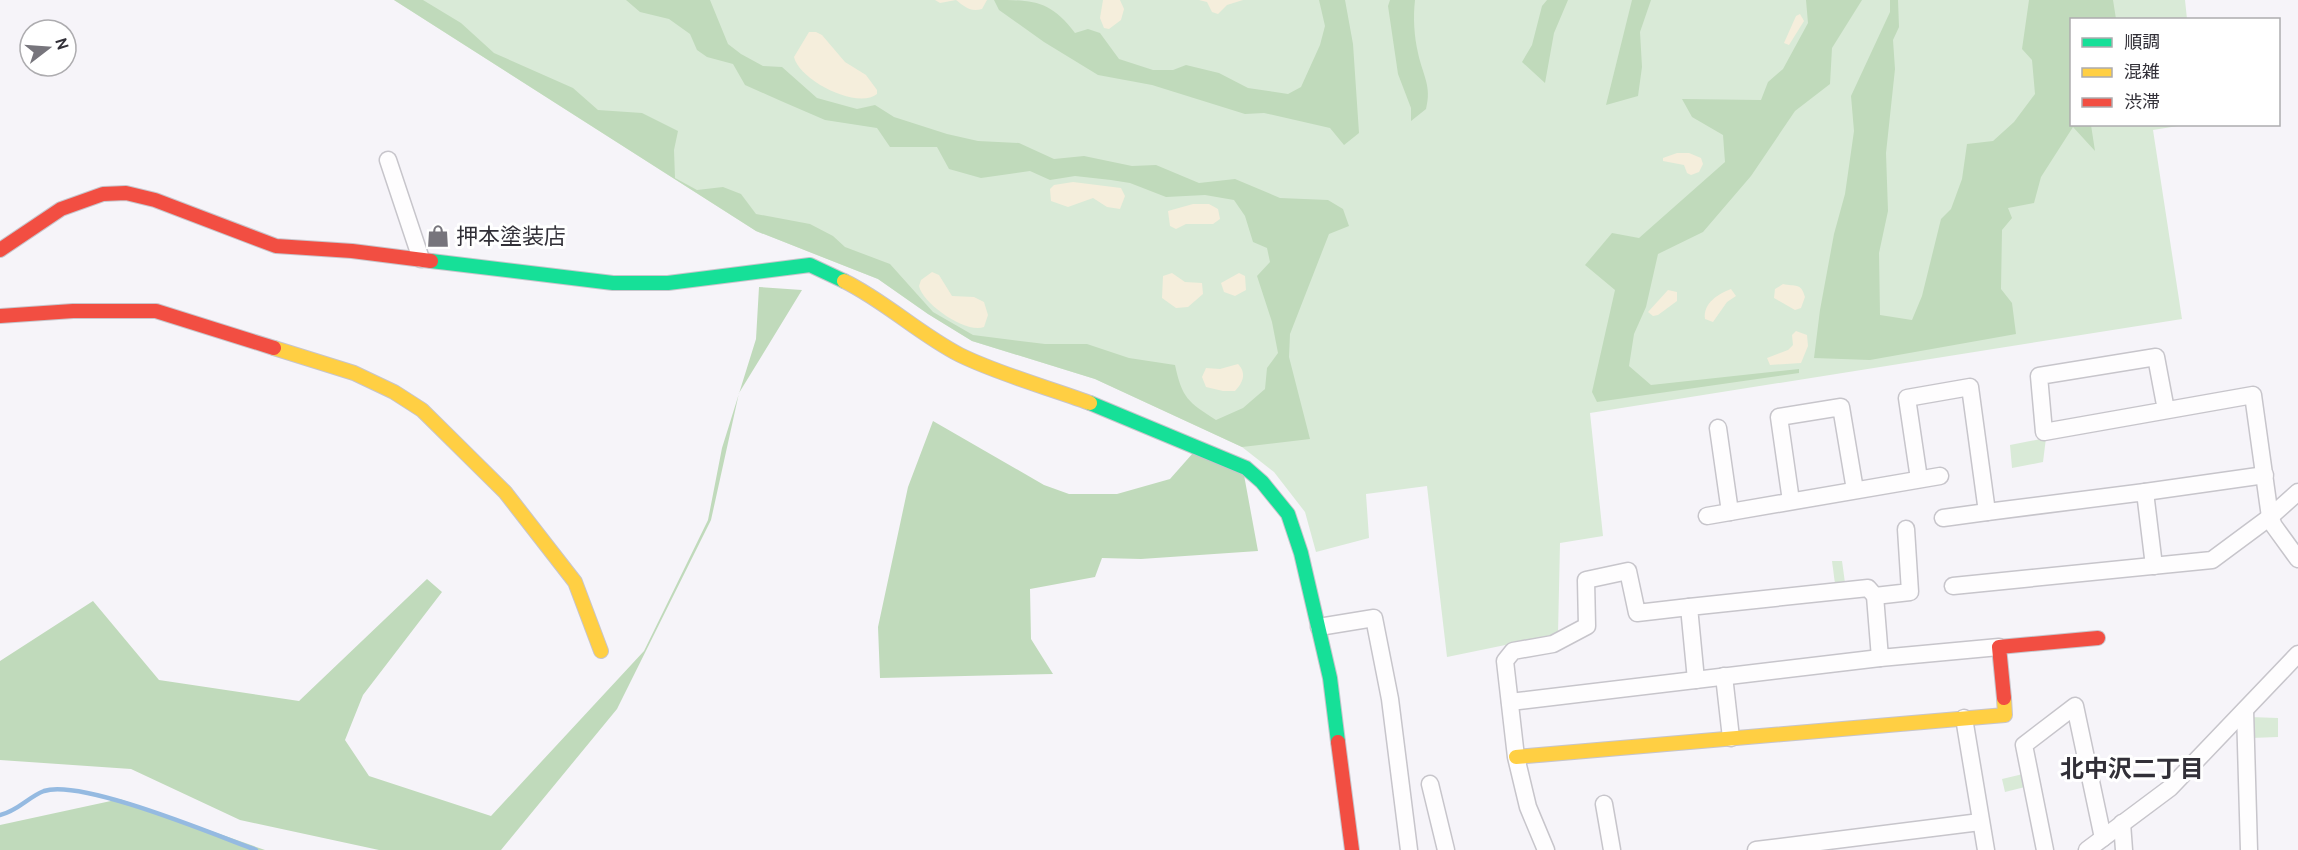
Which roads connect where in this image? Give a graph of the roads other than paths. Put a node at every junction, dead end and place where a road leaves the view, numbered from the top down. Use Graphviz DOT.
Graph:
graph roads {
  1 [pos="388,160"];
  2 [pos="0,250"];
  3 [pos="421,259"];
  4 [pos="0,316"];
  5 [pos="2166,410"];
  6 [pos="1718,428"];
  7 [pos="2265,475"];
  8 [pos="1940,476"];
  9 [pos="1919,479"];
  10 [pos="1855,490"];
  11 [pos="2145,492"];
  12 [pos="2298,492"];
  13 [pos="1791,501"];
  14 [pos="1730,512"];
  15 [pos="1987,512"];
  16 [pos="1707,516"];
  17 [pos="2270,517"];
  18 [pos="1943,518"];
  19 [pos="1906,529"];
  20 [pos="2298,558"];
  21 [pos="2154,566"];
  22 [pos="1953,586"];
  23 [pos="1875,596"];
  24 [pos="1689,607"];
  25 [pos="1319,627"];
  26 [pos="2098,638"];
  27 [pos="1998,647"];
  28 [pos="601,651"];
  29 [pos="2298,654"];
  30 [pos="1880,658"];
  31 [pos="1725,676"];
  32 [pos="1696,680"];
  33 [pos="1510,702"];
  34 [pos="2244,710"];
  35 [pos="1964,718"];
  36 [pos="1731,738"];
  37 [pos="1516,757"];
  38 [pos="1430,784"];
  39 [pos="1604,804"];
  40 [pos="1980,822"];
  41 [pos="2122,823"];
  42 [pos="2103,838"];
  43 [pos="1352,850"];
  44 [pos="1409,850"];
  45 [pos="1446,850"];
  46 [pos="1546,850"];
  47 [pos="1612,850"];
  48 [pos="1755,850"];
  49 [pos="1986,850"];
  50 [pos="2045,850"];
  51 [pos="2087,850"];
  52 [pos="2124,850"];
  53 [pos="2249,850"];
  1 -- 3 [label="street"];
  2 -- 3 [label="street"];
  3 -- 25 [label="street"];
  4 -- 28 [label="street"];
  5 -- 5 [label="street"];
  5 -- 7 [label="street"];
  6 -- 14 [label="street"];
  7 -- 11 [label="street"];
  7 -- 17 [label="street"];
  8 -- 9 [label="street"];
  9 -- 10 [label="street"];
  9 -- 15 [label="street"];
  10 -- 13 [label="street"];
  10 -- 13 [label="street"];
  11 -- 15 [label="street"];
  11 -- 21 [label="street"];
  12 -- 17 [label="street"];
  13 -- 14 [label="street"];
  14 -- 16 [label="street"];
  15 -- 18 [label="street"];
  17 -- 20 [label="street"];
  17 -- 21 [label="street"];
  19 -- 23 [label="street"];
  21 -- 22 [label="street"];
  23 -- 24 [label="street"];
  23 -- 30 [label="street"];
  24 -- 32 [label="street"];
  24 -- 33 [label="street"];
  25 -- 43 [label="street"];
  25 -- 44 [label="street"];
  26 -- 27 [label="street"];
  27 -- 30 [label="street"];
  27 -- 35 [label="street"];
  29 -- 34 [label="street"];
  30 -- 31 [label="street"];
  31 -- 32 [label="street"];
  31 -- 36 [label="street"];
  32 -- 33 [label="street"];
  33 -- 37 [label="street"];
  34 -- 41 [label="street"];
  34 -- 53 [label="street"];
  35 -- 36 [label="street"];
  35 -- 40 [label="street"];
  36 -- 37 [label="street"];
  37 -- 46 [label="street"];
  38 -- 45 [label="street"];
  39 -- 47 [label="street"];
  40 -- 48 [label="street"];
  40 -- 49 [label="street"];
  41 -- 42 [label="street"];
  41 -- 52 [label="street"];
  42 -- 50 [label="street"];
  42 -- 51 [label="street"];
}
